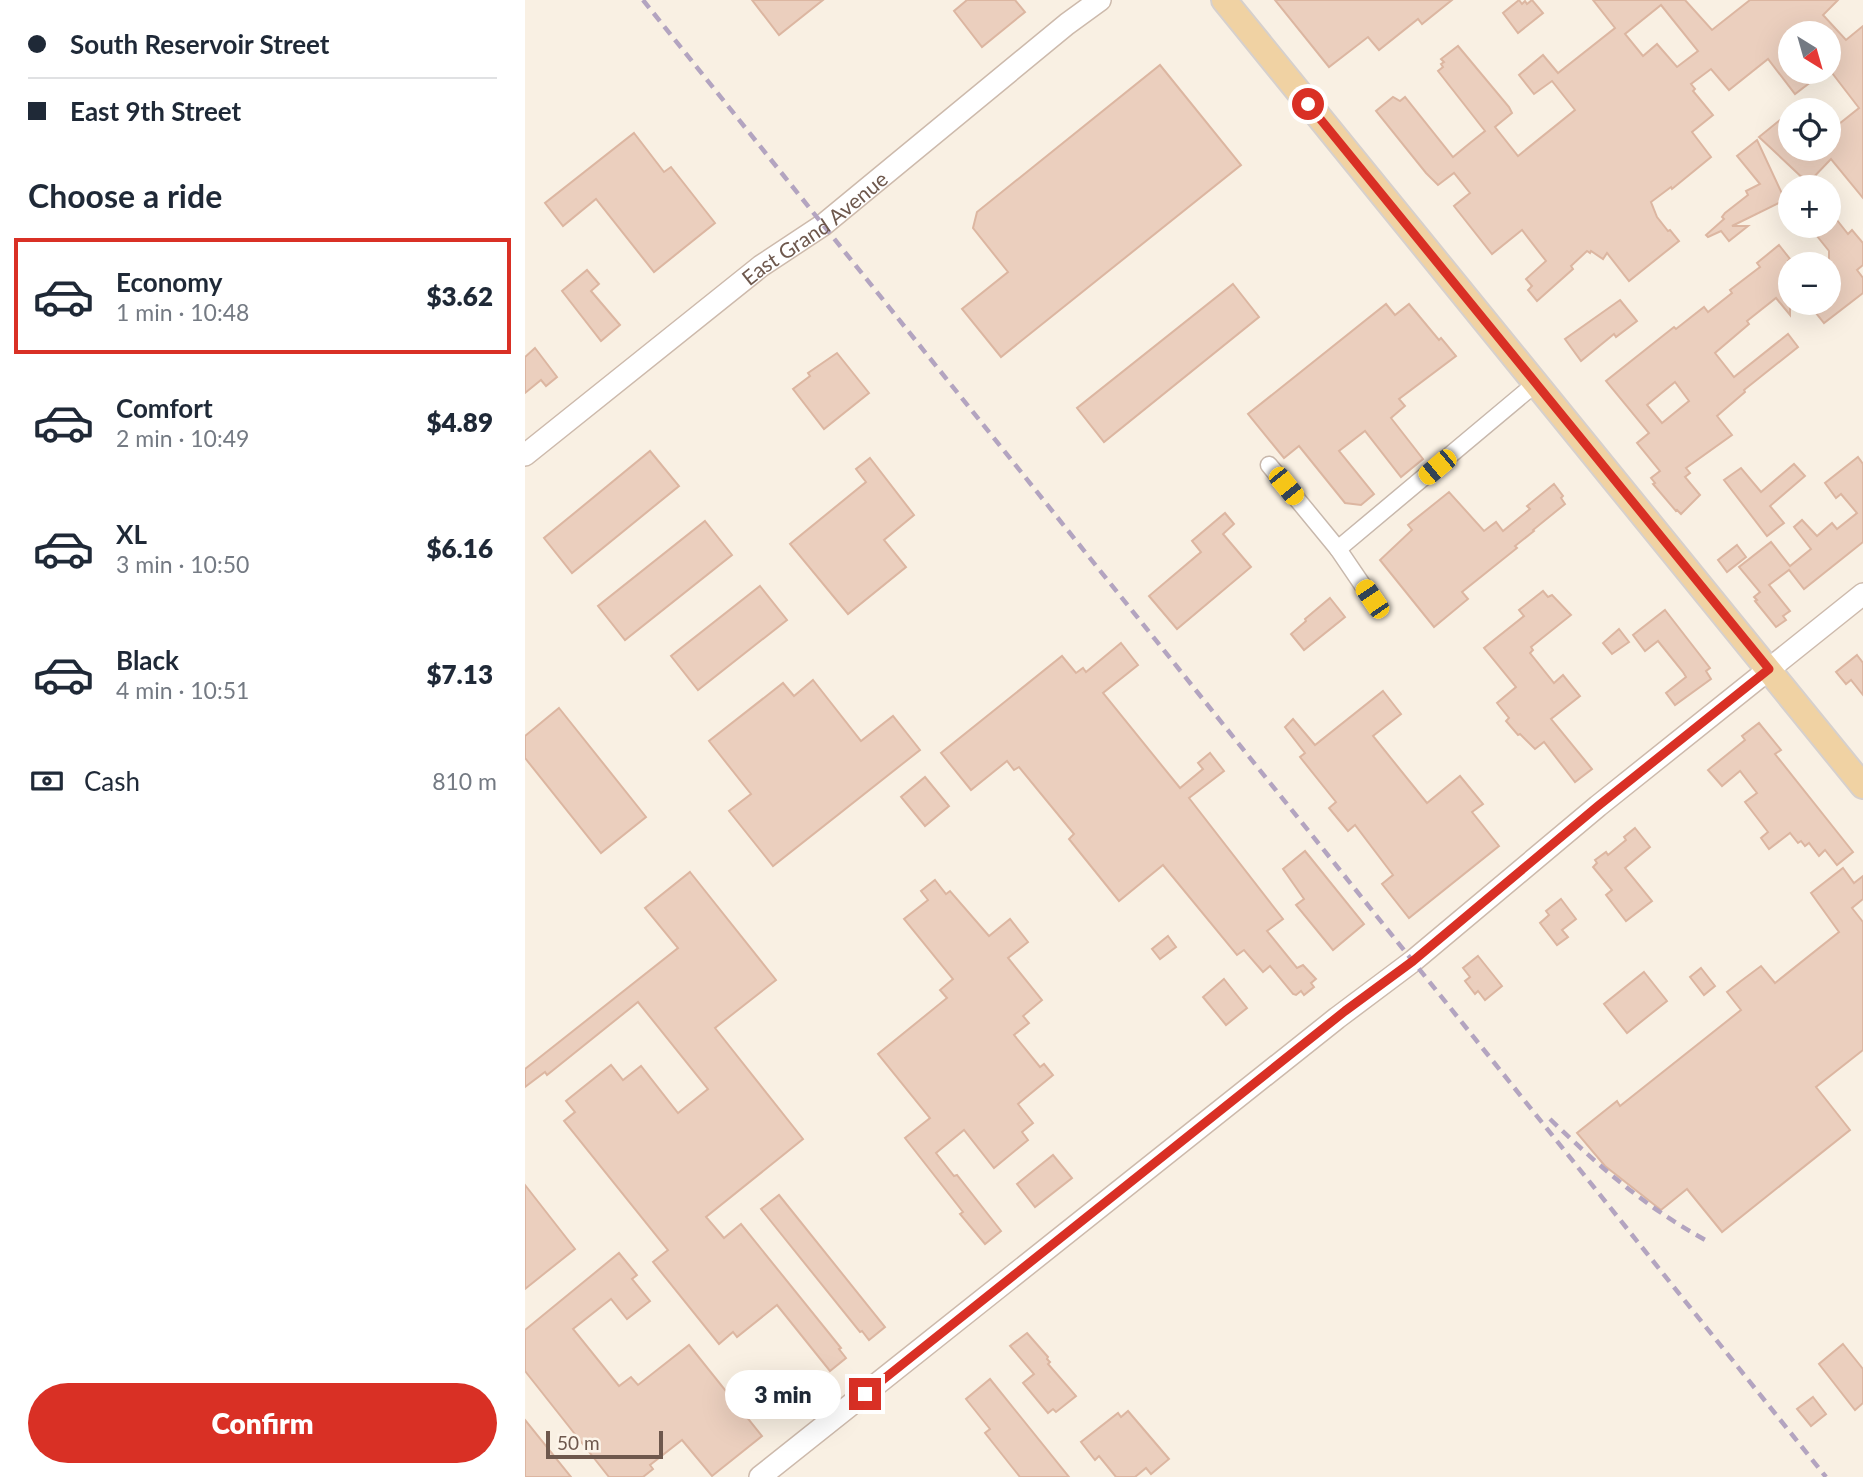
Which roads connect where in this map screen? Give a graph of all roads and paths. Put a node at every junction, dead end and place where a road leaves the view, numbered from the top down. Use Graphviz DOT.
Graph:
graph roads {
  1 [pos="1100,0"];
  2 [pos="1224,0"];
  3 [pos="1535,384"];
  4 [pos="525,455"];
  5 [pos="1269,465"];
  6 [pos="1338,549"];
  7 [pos="1863,594"];
  8 [pos="1372,599"];
  9 [pos="1769,669"];
  10 [pos="1863,786"];
  11 [pos="760,1477"];
  1 -- 4 [label="street, East Grand Avenue"];
  2 -- 3 [label="main road"];
  3 -- 6 [label="street"];
  3 -- 9 [label="main road"];
  5 -- 6 [label="street"];
  6 -- 8 [label="street"];
  7 -- 9 [label="street"];
  9 -- 10 [label="main road"];
  9 -- 11 [label="street"];
}
